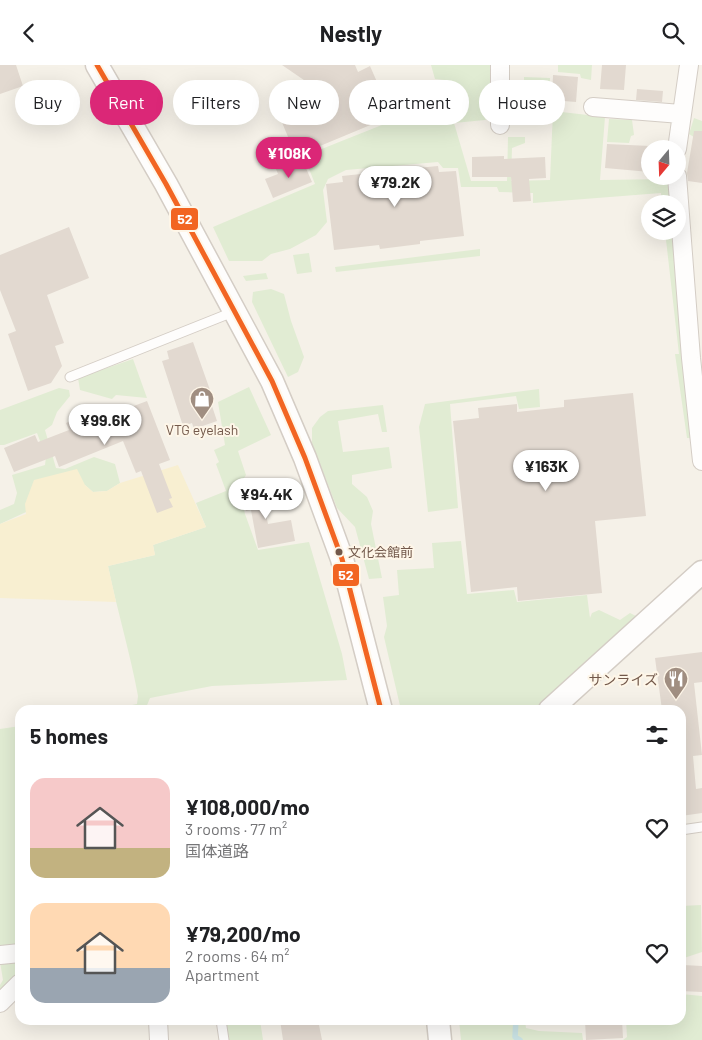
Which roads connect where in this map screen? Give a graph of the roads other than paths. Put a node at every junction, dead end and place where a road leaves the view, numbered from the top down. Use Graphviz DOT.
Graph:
graph roads {
  1 [pos="98,65"];
  2 [pos="500,65"];
  3 [pos="689,65"];
  4 [pos="500,80"];
  5 [pos="593,107"];
  6 [pos="681,115"];
  7 [pos="678,140"];
  8 [pos="679,185"];
  9 [pos="236,311"];
  10 [pos="70,377"];
  11 [pos="702,461"];
  12 [pos="702,572"];
  13 [pos="380,705"];
  14 [pos="556,705"];
  15 [pos="702,827"];
  16 [pos="686,829"];
  17 [pos="15,954"];
  18 [pos="0,955"];
  19 [pos="15,988"];
  20 [pos="0,1003"];
  21 [pos="158,1025"];
  22 [pos="222,1025"];
  23 [pos="438,1025"];
  24 [pos="159,1040"];
  25 [pos="224,1040"];
  26 [pos="440,1040"];
  1 -- 9 [label="street"];
  2 -- 4 [label="street"];
  3 -- 6 [label="street"];
  5 -- 6 [label="street"];
  6 -- 7 [label="street"];
  8 -- 11 [label="street"];
  9 -- 10 [label="lane"];
  9 -- 13 [label="street"];
  12 -- 14 [label="street"];
  15 -- 16 [label="lane"];
  17 -- 18 [label="street"];
  19 -- 20 [label="street"];
  21 -- 24 [label="street"];
  22 -- 25 [label="lane"];
  23 -- 26 [label="street"];
}
